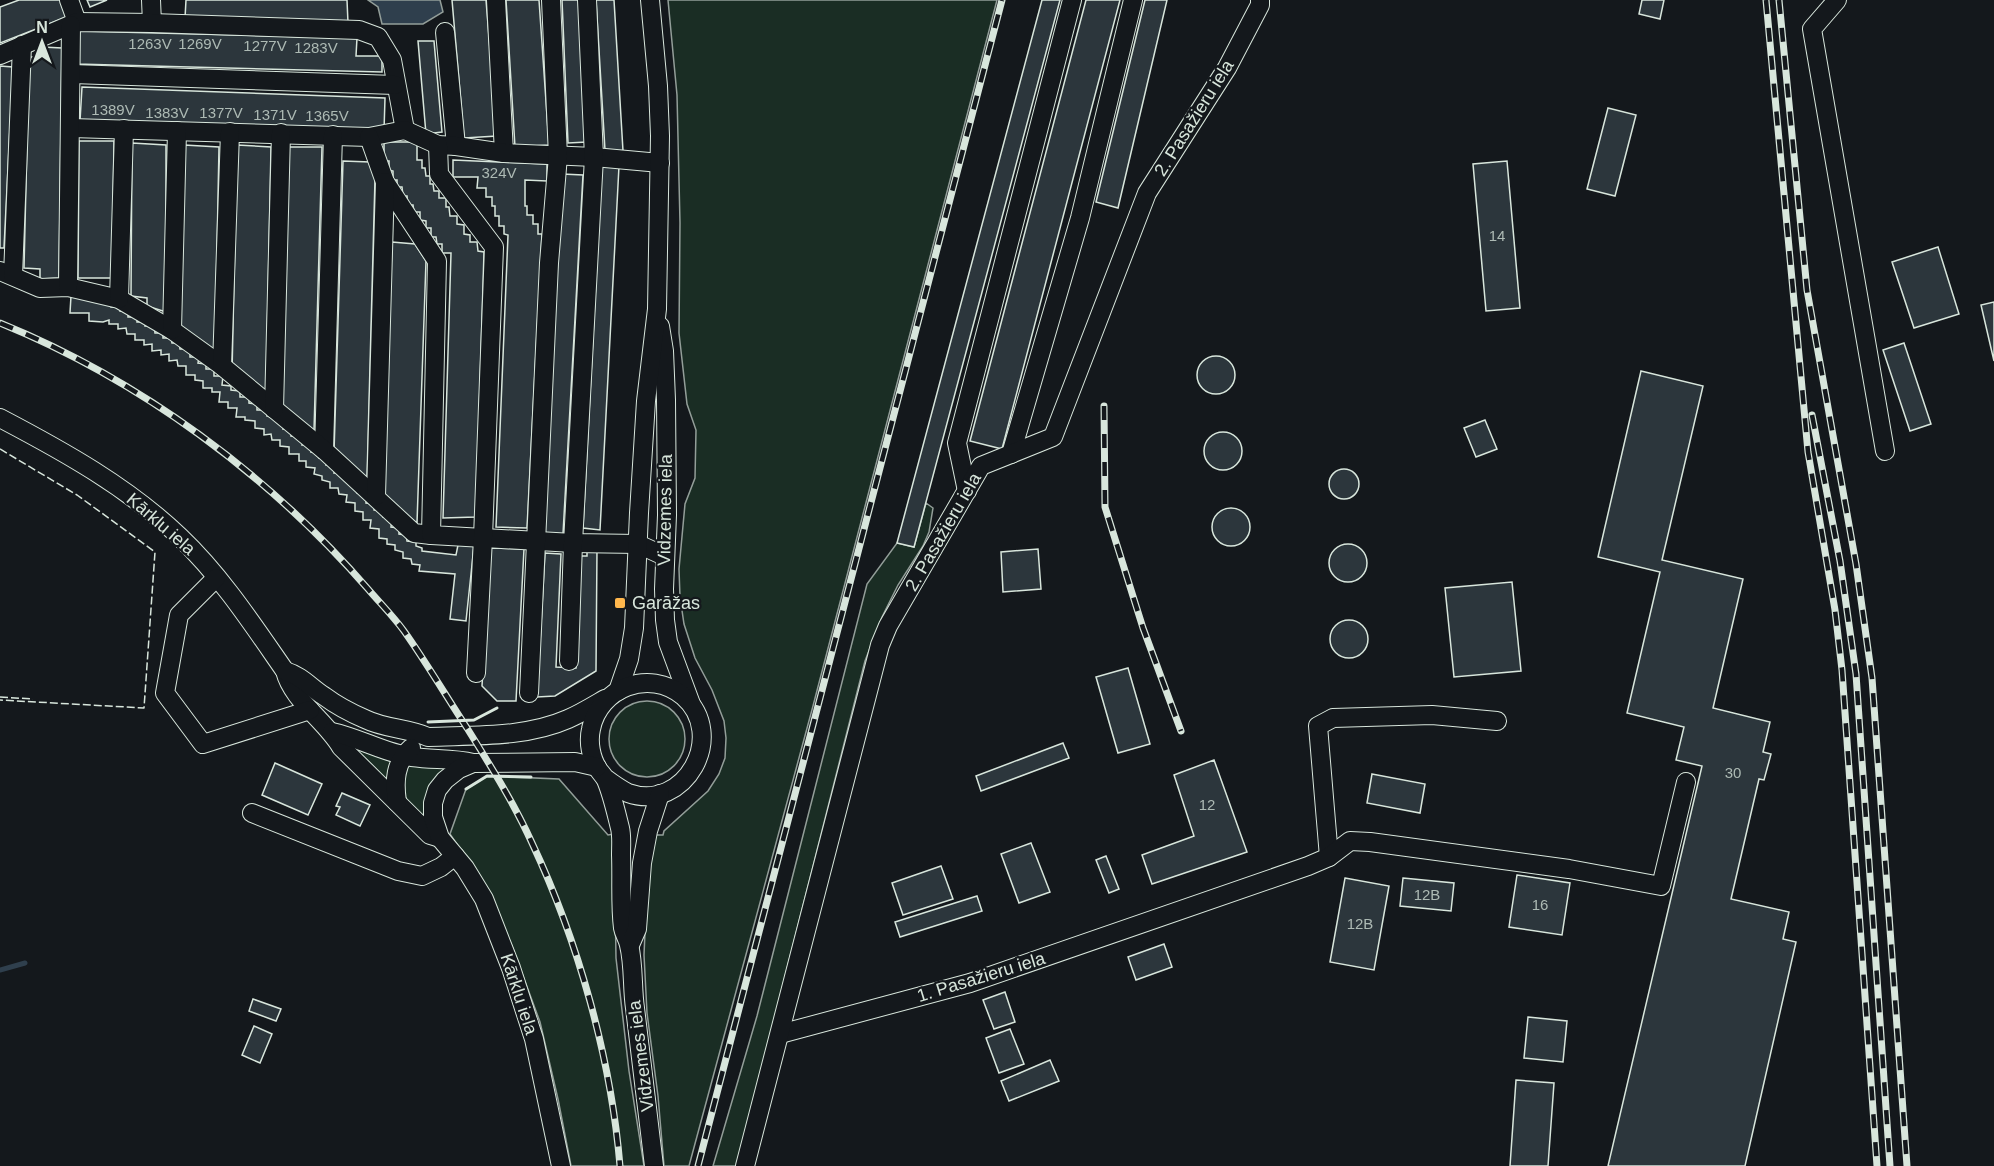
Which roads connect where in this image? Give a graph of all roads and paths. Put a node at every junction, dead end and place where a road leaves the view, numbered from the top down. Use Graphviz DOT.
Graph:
graph roads {
  1 [pos="69,0"];
  2 [pos="151,0"];
  3 [pos="496,0"];
  4 [pos="551,0"];
  5 [pos="586,0"];
  6 [pos="650,0"];
  7 [pos="1072,0"];
  8 [pos="1133,0"];
  9 [pos="1260,0"];
  10 [pos="1835,2"];
  11 [pos="152,23"];
  12 [pos="74,24"];
  13 [pos="445,32"];
  14 [pos="22,45"];
  15 [pos="0,55"];
  16 [pos="72,74"];
  17 [pos="395,85"];
  18 [pos="71,128"];
  19 [pos="124,129"];
  20 [pos="177,130"];
  21 [pos="405,130"];
  22 [pos="230,132"];
  23 [pos="281,133"];
  24 [pos="333,135"];
  25 [pos="369,137"];
  26 [pos="447,146"];
  27 [pos="504,153"];
  28 [pos="558,156"];
  29 [pos="594,157"];
  30 [pos="660,163"];
  31 [pos="385,182"];
  32 [pos="6,273"];
  33 [pos="68,287"];
  34 [pos="119,299"];
  35 [pos="657,309"];
  36 [pos="172,330"];
  37 [pos="222,366"];
  38 [pos="274,409"];
  39 [pos="0,418"];
  40 [pos="324,450"];
  41 [pos="1885,451"];
  42 [pos="1011,454"];
  43 [pos="967,491"];
  44 [pos="376,496"];
  45 [pos="430,535"];
  46 [pos="483,538"];
  47 [pos="536,541"];
  48 [pos="573,543"];
  49 [pos="638,544"];
  50 [pos="664,556"];
  51 [pos="216,578"];
  52 [pos="569,661"];
  53 [pos="285,671"];
  54 [pos="476,673"];
  55 [pos="529,693"];
  56 [pos="612,694"];
  57 [pos="692,707"];
  58 [pos="309,710"];
  59 [pos="1497,721"];
  60 [pos="332,732"];
  61 [pos="428,737"];
  62 [pos="403,755"];
  63 [pos="473,763"];
  64 [pos="601,773"];
  65 [pos="1686,782"];
  66 [pos="660,794"];
  67 [pos="397,801"];
  68 [pos="252,813"];
  69 [pos="440,838"];
  70 [pos="455,856"];
  71 [pos="1329,857"];
  72 [pos="630,945"];
  73 [pos="780,1034"];
  74 [pos="561,1166"];
  75 [pos="654,1166"];
  76 [pos="745,1166"];
  1 -- 12 [label="street"];
  2 -- 11 [label="street"];
  3 -- 27 [label="street"];
  4 -- 28 [label="street"];
  5 -- 29 [label="street"];
  6 -- 30 [label="street, Vidzemes iela"];
  7 -- 43 [label="street"];
  8 -- 42 [label="street"];
  9 -- 42 [label="street, 2. Pasažieru iela"];
  10 -- 41 [label="street"];
  11 -- 12 [label="street"];
  11 -- 17 [label="street"];
  12 -- 14 [label="street"];
  12 -- 16 [label="street"];
  13 -- 26 [label="street"];
  14 -- 15 [label="street"];
  14 -- 32 [label="street"];
  16 -- 17 [label="street"];
  16 -- 18 [label="street"];
  17 -- 21 [label="street"];
  18 -- 19 [label="street"];
  18 -- 33 [label="street"];
  19 -- 20 [label="street"];
  19 -- 34 [label="street"];
  20 -- 22 [label="street"];
  20 -- 36 [label="street"];
  21 -- 25 [label="street"];
  21 -- 26 [label="street"];
  22 -- 23 [label="street"];
  22 -- 37 [label="street"];
  23 -- 24 [label="street"];
  23 -- 38 [label="street"];
  24 -- 25 [label="street"];
  24 -- 40 [label="street"];
  25 -- 31 [label="street"];
  26 -- 27 [label="street"];
  26 -- 46 [label="street"];
  27 -- 28 [label="street"];
  28 -- 29 [label="street"];
  28 -- 47 [label="street"];
  29 -- 30 [label="street"];
  29 -- 48 [label="street"];
  30 -- 35 [label="street, Vidzemes iela"];
  31 -- 44 [label="street"];
  31 -- 45 [label="street"];
  32 -- 33 [label="street"];
  33 -- 34 [label="street"];
  34 -- 36 [label="street"];
  35 -- 49 [label="street, Vidzemes iela"];
  35 -- 50 [label="street, Vidzemes iela"];
  36 -- 37 [label="street"];
  37 -- 38 [label="street"];
  38 -- 40 [label="street"];
  39 -- 51 [label="street, Kārklu iela"];
  40 -- 44 [label="street"];
  42 -- 43 [label="street, 2. Pasažieru iela"];
  43 -- 73 [label="street, 2. Pasažieru iela"];
  44 -- 45 [label="street"];
  45 -- 46 [label="street"];
  46 -- 47 [label="street"];
  46 -- 54 [label="street"];
  47 -- 48 [label="street"];
  47 -- 55 [label="street"];
  48 -- 49 [label="street"];
  48 -- 52 [label="street"];
  49 -- 50 [label="street"];
  49 -- 56 [label="street, Vidzemes iela"];
  50 -- 57 [label="street, Vidzemes iela"];
  51 -- 53 [label="street, Kārklu iela"];
  51 -- 58 [label="street"];
  53 -- 58 [label="street, Kārklu iela"];
  53 -- 61 [label="street, Kārklu iela"];
  56 -- 57 [label="street"];
  56 -- 61 [label="street, Kārklu iela"];
  56 -- 64 [label="street, Vidzemes iela"];
  57 -- 66 [label="street, Vidzemes iela"];
  58 -- 60 [label="street, Kārklu iela"];
  59 -- 71 [label="street"];
  60 -- 62 [label="street, Kārklu iela"];
  60 -- 67 [label="street, Kārklu iela"];
  61 -- 62 [label="street"];
  62 -- 63 [label="street, Kārklu iela"];
  62 -- 67 [label="street"];
  63 -- 64 [label="street, Kārklu iela"];
  63 -- 69 [label="street, Kārklu iela"];
  64 -- 66 [label="street"];
  64 -- 72 [label="street, Vidzemes iela"];
  65 -- 71 [label="street, 1. Pasažieru iela"];
  66 -- 72 [label="street, Vidzemes iela"];
  67 -- 69 [label="street, Kārklu iela"];
  68 -- 70 [label="street"];
  69 -- 70 [label="street, Kārklu iela"];
  70 -- 74 [label="street, Kārklu iela"];
  71 -- 73 [label="street, 1. Pasažieru iela"];
  72 -- 75 [label="street, Vidzemes iela"];
  73 -- 76 [label="street"];
}
